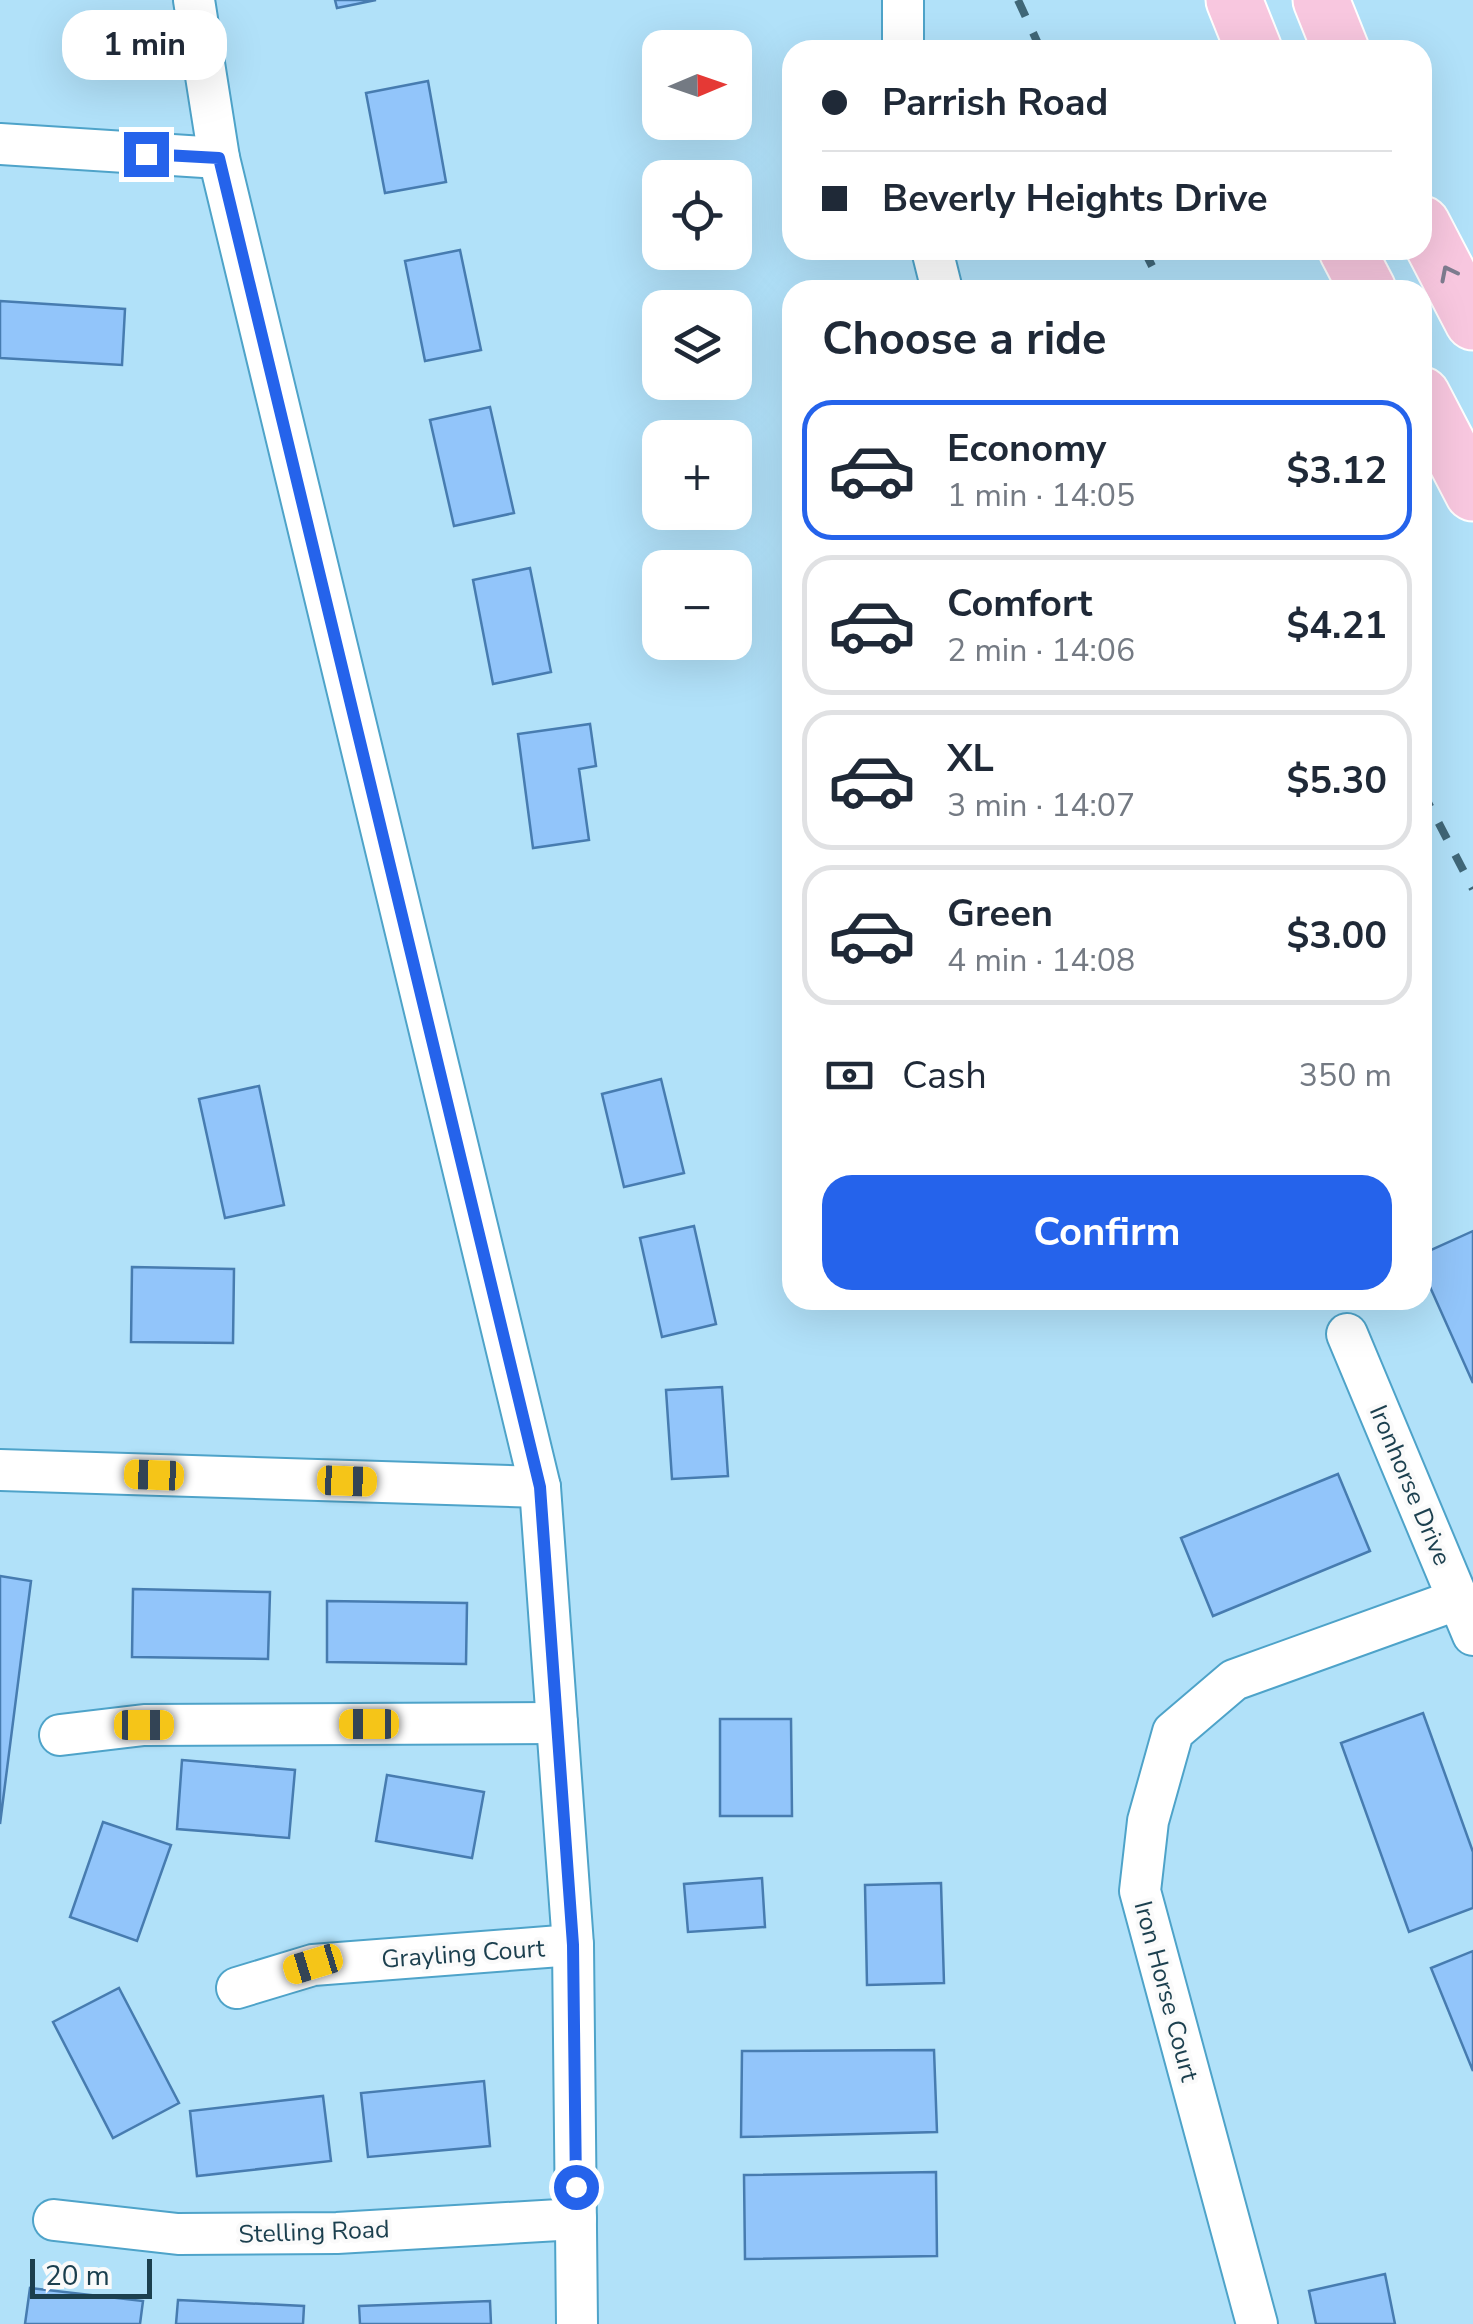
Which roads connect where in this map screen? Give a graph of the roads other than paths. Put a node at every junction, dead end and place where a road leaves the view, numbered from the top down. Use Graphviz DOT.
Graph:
graph roads {
  1 [pos="194,0"];
  2 [pos="902,0"];
  3 [pos="1234,0"];
  4 [pos="1320,0"];
  5 [pos="904,40"];
  6 [pos="1250,40"];
  7 [pos="1337,40"];
  8 [pos="0,144"];
  9 [pos="219,158"];
  10 [pos="1432,243"];
  11 [pos="1473,322"];
  12 [pos="1432,415"];
  13 [pos="1473,493"];
  14 [pos="1347,1334"];
  15 [pos="0,1470"];
  16 [pos="540,1487"];
  17 [pos="1466,1617"];
  18 [pos="557,1724"];
  19 [pos="60,1734"];
  20 [pos="573,1945"];
  21 [pos="237,1988"];
  22 [pos="576,2219"];
  23 [pos="54,2220"];
  24 [pos="577,2324"];
  25 [pos="1257,2324"];
  1 -- 9 [label="street"];
  2 -- 5 [label="street"];
  3 -- 6 [label="main road"];
  4 -- 7 [label="main road"];
  8 -- 9 [label="street"];
  9 -- 16 [label="street"];
  11 -- 10 [label="main road, one-way"];
  12 -- 13 [label="main road"];
  14 -- 17 [label="street, Ironhorse Drive"];
  15 -- 16 [label="street"];
  16 -- 18 [label="street"];
  17 -- 25 [label="street, Iron Horse Court"];
  18 -- 19 [label="street"];
  18 -- 20 [label="street"];
  20 -- 21 [label="street, Grayling Court"];
  20 -- 22 [label="street"];
  22 -- 23 [label="street, Stelling Road"];
  22 -- 24 [label="street"];
}
